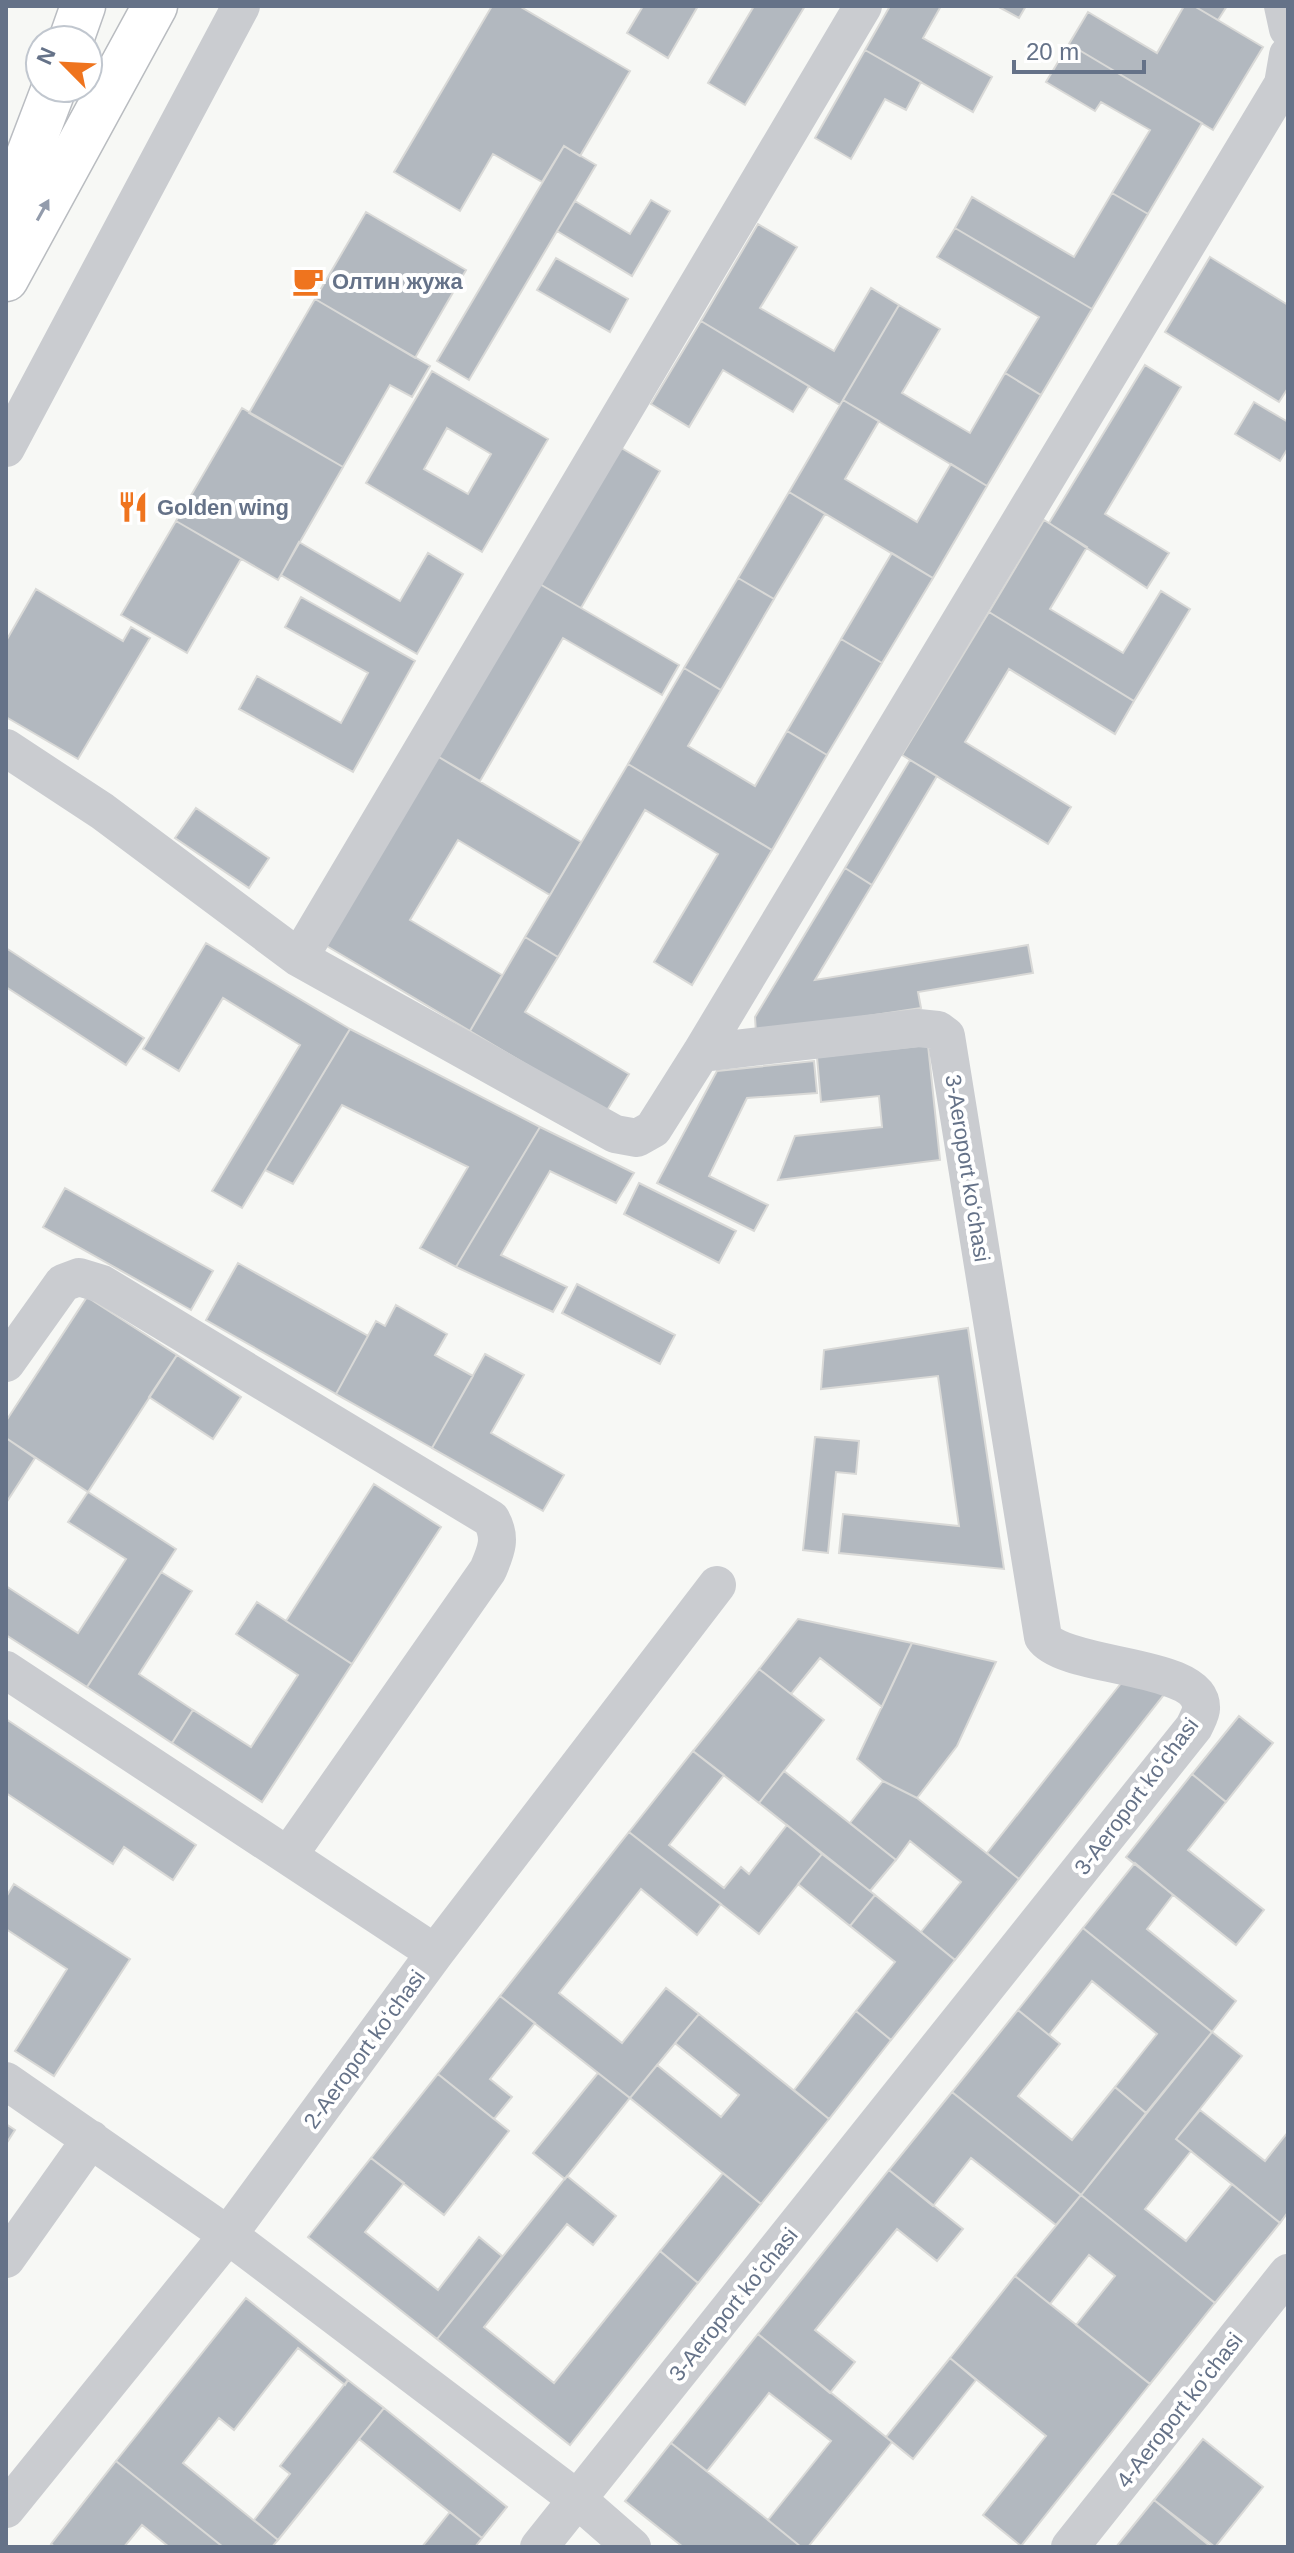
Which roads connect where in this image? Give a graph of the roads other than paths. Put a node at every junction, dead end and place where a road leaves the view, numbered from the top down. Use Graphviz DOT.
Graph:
graph roads {
  1 [pos="155,6"];
  2 [pos="241,6"];
  3 [pos="863,6"];
  4 [pos="1283,6"];
  5 [pos="1288,29"];
  6 [pos="1288,55"];
  7 [pos="48,104"];
  8 [pos="6,214"];
  9 [pos="6,279"];
  10 [pos="6,448"];
  11 [pos="6,748"];
  12 [pos="299,958"];
  13 [pos="701,1053"];
  14 [pos="6,1363"];
  15 [pos="717,1585"];
  16 [pos="6,1670"];
  17 [pos="288,1856"];
  18 [pos="435,1953"];
  19 [pos="6,2081"];
  20 [pos="91,2139"];
  21 [pos="228,2235"];
  22 [pos="6,2259"];
  23 [pos="1288,2273"];
  24 [pos="577,2499"];
  25 [pos="6,2509"];
  26 [pos="539,2547"];
  27 [pos="632,2547"];
  28 [pos="1070,2547"];
  9 -- 1 [label="main road, one-way"];
  2 -- 10 [label="street"];
  3 -- 12 [label="street"];
  4 -- 5 [label="street"];
  6 -- 13 [label="street"];
  7 -- 8 [label="main road"];
  11 -- 12 [label="street"];
  12 -- 13 [label="street"];
  13 -- 24 [label="street, 3-Aeroport koʻchasi"];
  14 -- 17 [label="street"];
  15 -- 18 [label="street, 2-Aeroport koʻchasi"];
  16 -- 17 [label="street"];
  17 -- 18 [label="street"];
  18 -- 21 [label="street, 2-Aeroport koʻchasi"];
  19 -- 20 [label="street"];
  20 -- 21 [label="street"];
  20 -- 22 [label="street"];
  21 -- 24 [label="street"];
  21 -- 25 [label="street, 2-Aeroport koʻchasi"];
  23 -- 28 [label="street, 4-Aeroport koʻchasi"];
  24 -- 26 [label="street, 3-Aeroport koʻchasi"];
  24 -- 27 [label="street"];
}
